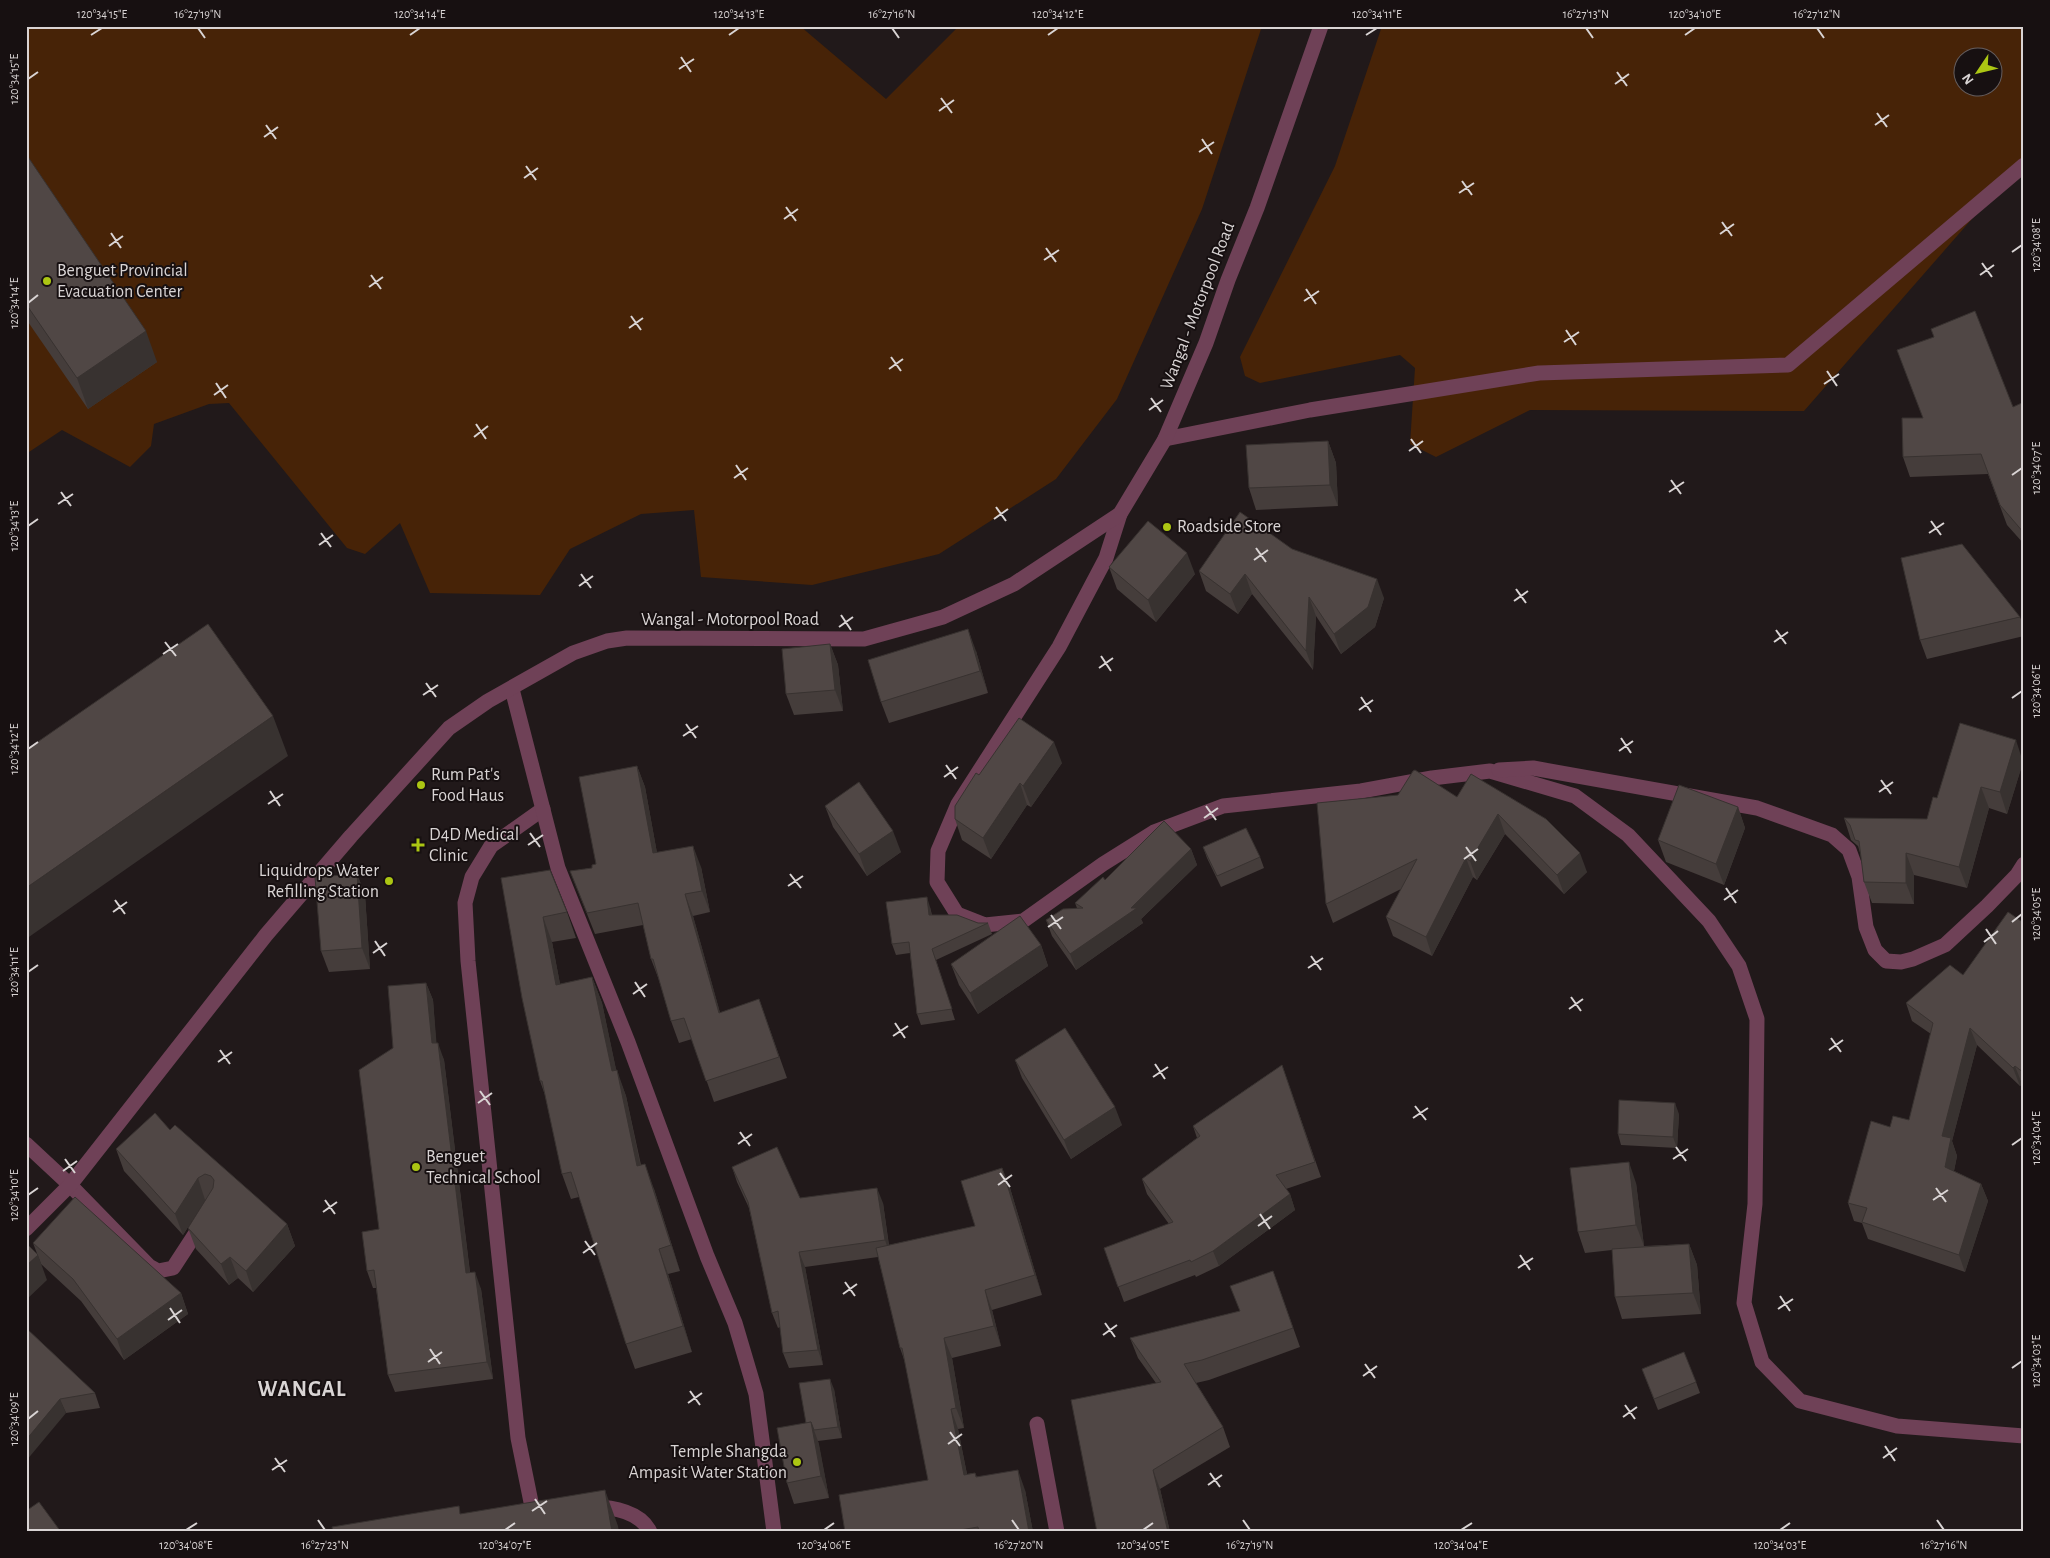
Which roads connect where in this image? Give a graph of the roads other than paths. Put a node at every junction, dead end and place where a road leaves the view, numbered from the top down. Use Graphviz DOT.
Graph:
graph roads {
  1 [pos="1321,26"];
  2 [pos="2024,165"];
  3 [pos="1165,438"];
  4 [pos="1120,514"];
  5 [pos="512,689"];
  6 [pos="1490,771"];
  7 [pos="543,809"];
  8 [pos="2024,864"];
  9 [pos="26,1144"];
  10 [pos="70,1185"];
  11 [pos="208,1213"];
  12 [pos="26,1229"];
  13 [pos="1037,1424"];
  14 [pos="2024,1436"];
  15 [pos="532,1507"];
  16 [pos="550,1507"];
  17 [pos="578,1507"];
  18 [pos="513,1511"];
  19 [pos="650,1532"];
  20 [pos="774,1532"];
  21 [pos="1057,1532"];
  1 -- 3 [label="street, Wangal - Motorpool Road"];
  2 -- 3 [label="street"];
  3 -- 4 [label="street, Wangal - Motorpool Road"];
  4 -- 5 [label="street, Wangal - Motorpool Road"];
  4 -- 6 [label="street"];
  5 -- 7 [label="street"];
  5 -- 10 [label="street, Wangal - Motorpool Road"];
  6 -- 8 [label="street"];
  6 -- 14 [label="street"];
  7 -- 15 [label="street"];
  7 -- 20 [label="street"];
  9 -- 10 [label="street"];
  10 -- 11 [label="street"];
  10 -- 12 [label="street, Wangal - Motorpool Road"];
  13 -- 21 [label="street"];
  15 -- 16 [label="street"];
  15 -- 18 [label="street"];
  17 -- 19 [label="street"];
}
